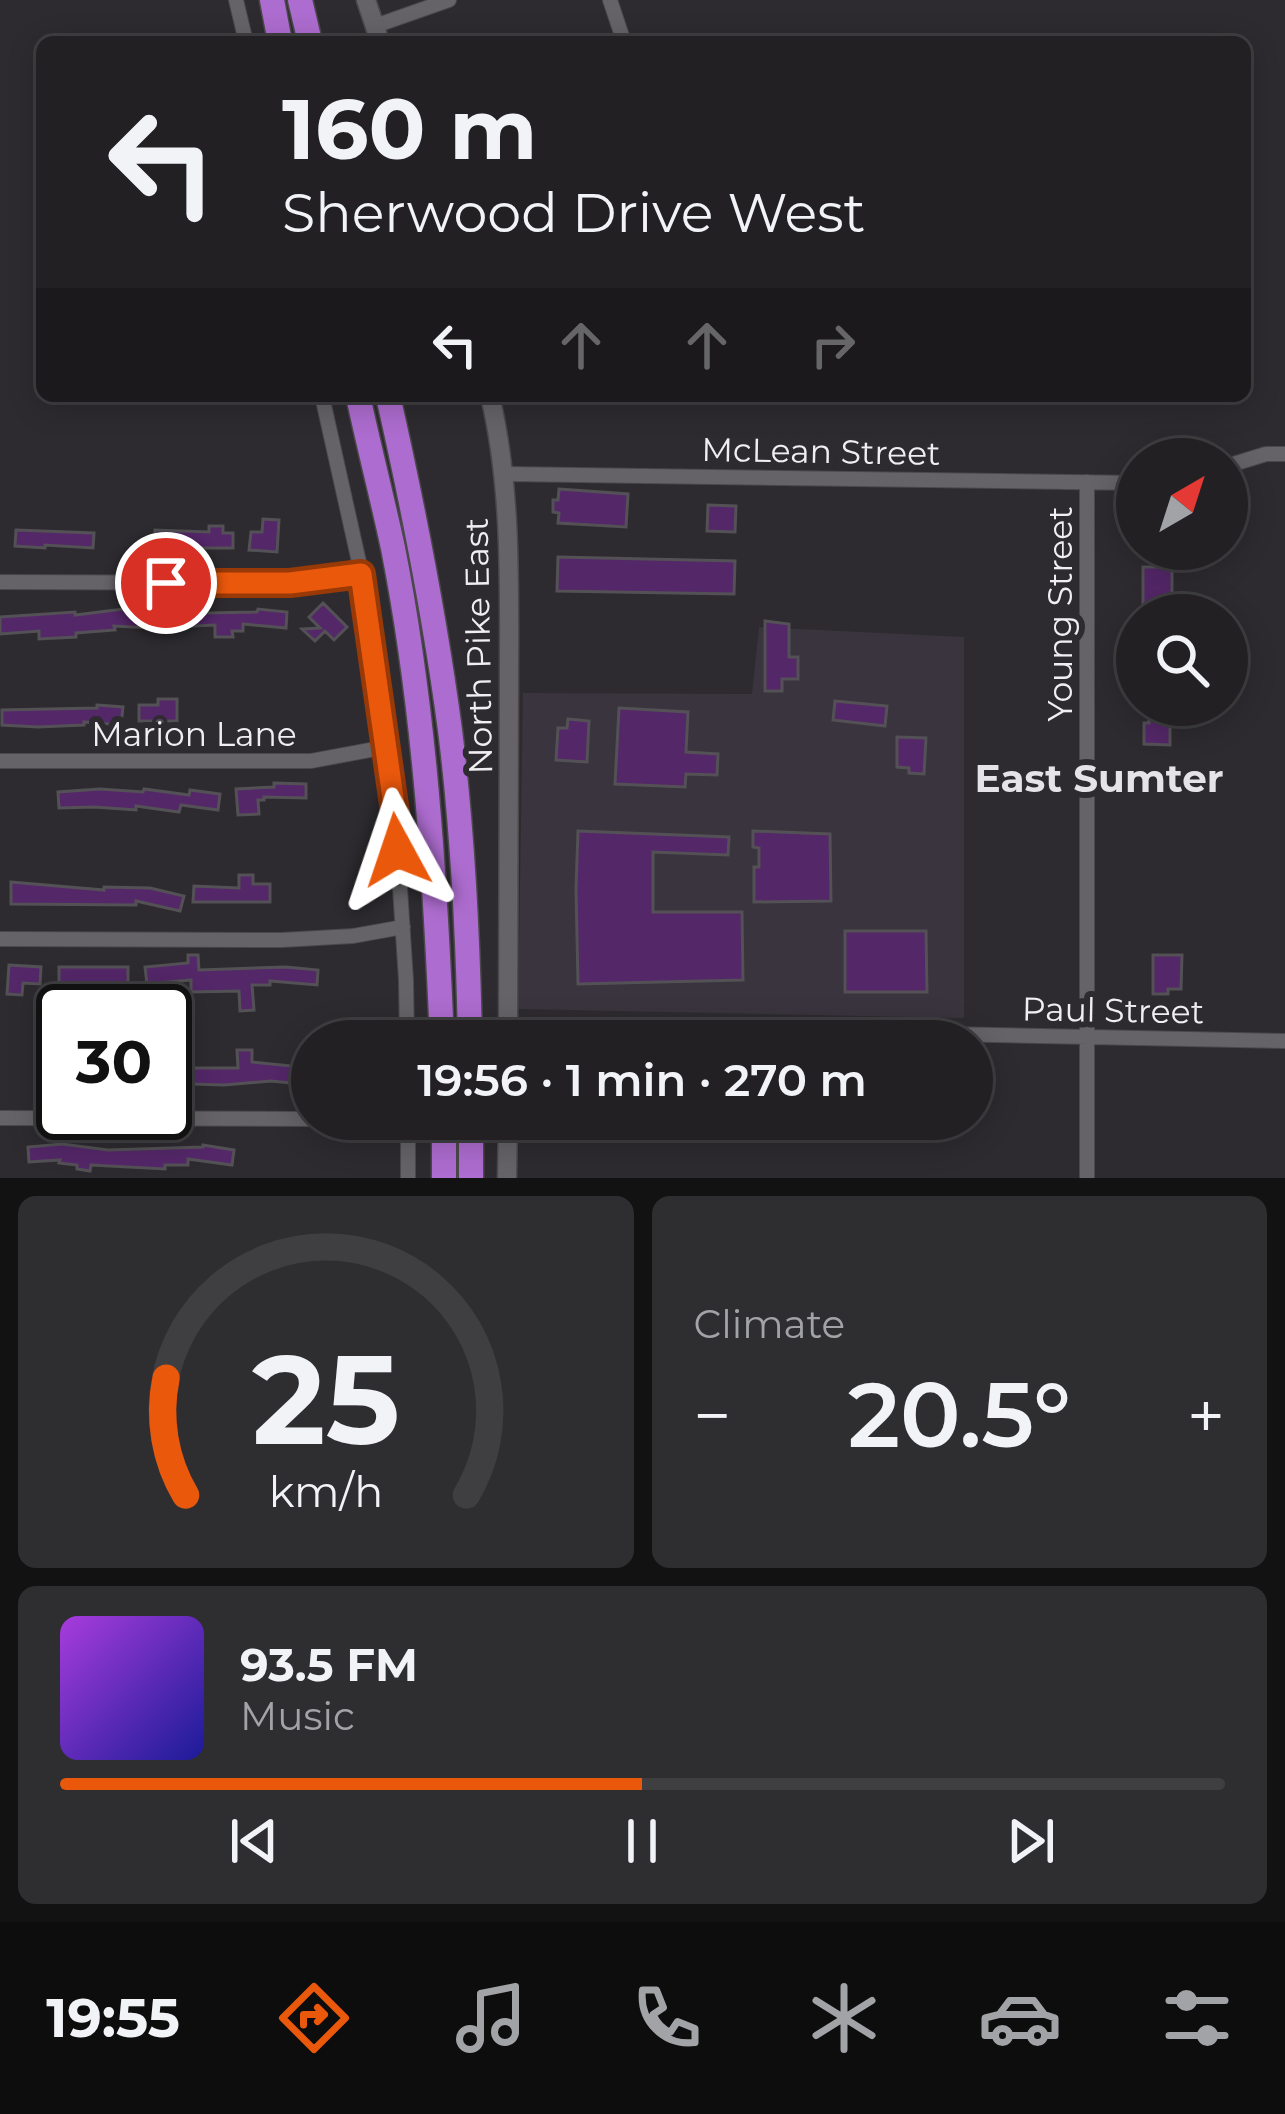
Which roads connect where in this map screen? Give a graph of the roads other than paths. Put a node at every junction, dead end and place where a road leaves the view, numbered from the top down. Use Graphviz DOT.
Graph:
graph roads {
  1 [pos="236,0"];
  2 [pos="272,0"];
  3 [pos="300,0"];
  4 [pos="366,0"];
  5 [pos="448,0"];
  6 [pos="610,0"];
  7 [pos="377,34"];
  8 [pos="244,36"];
  9 [pos="279,36"];
  10 [pos="309,36"];
  11 [pos="622,36"];
  12 [pos="323,402"];
  13 [pos="359,402"];
  14 [pos="389,402"];
  15 [pos="491,402"];
  16 [pos="1285,454"];
  17 [pos="1248,460"];
  18 [pos="504,474"];
  19 [pos="1087,482"];
  20 [pos="1116,483"];
  21 [pos="361,574"];
  22 [pos="0,582"];
  23 [pos="386,747"];
  24 [pos="0,761"];
  25 [pos="403,927"];
  26 [pos="0,939"];
  27 [pos="406,1020"];
  28 [pos="441,1020"];
  29 [pos="469,1020"];
  30 [pos="508,1020"];
  31 [pos="993,1036"];
  32 [pos="1087,1037"];
  33 [pos="1285,1041"];
  34 [pos="0,1118"];
  35 [pos="291,1118"];
  36 [pos="408,1140"];
  37 [pos="444,1140"];
  38 [pos="471,1140"];
  39 [pos="508,1140"];
  40 [pos="408,1178"];
  41 [pos="444,1178"];
  42 [pos="471,1178"];
  43 [pos="507,1178"];
  44 [pos="1087,1178"];
  1 -- 8 [label="street"];
  2 -- 9 [label="highway"];
  3 -- 10 [label="highway"];
  4 -- 7 [label="street"];
  5 -- 7 [label="street"];
  6 -- 11 [label="street"];
  12 -- 21 [label="street"];
  13 -- 28 [label="highway"];
  14 -- 29 [label="highway"];
  15 -- 18 [label="street, North Pike East"];
  16 -- 17 [label="street"];
  18 -- 19 [label="street, McLean Street"];
  18 -- 30 [label="street, North Pike East"];
  19 -- 20 [label="street, McLean Street"];
  19 -- 32 [label="street, Young Street"];
  21 -- 22 [label="street"];
  21 -- 23 [label="street"];
  23 -- 24 [label="street, Marion Lane"];
  23 -- 25 [label="street"];
  25 -- 26 [label="street"];
  25 -- 27 [label="street"];
  31 -- 32 [label="street, Paul Street"];
  32 -- 33 [label="street, Paul Street"];
  32 -- 44 [label="street, Young Street"];
  34 -- 35 [label="street"];
  36 -- 40 [label="street"];
  37 -- 41 [label="highway"];
  38 -- 42 [label="highway"];
  39 -- 43 [label="street"];
}
